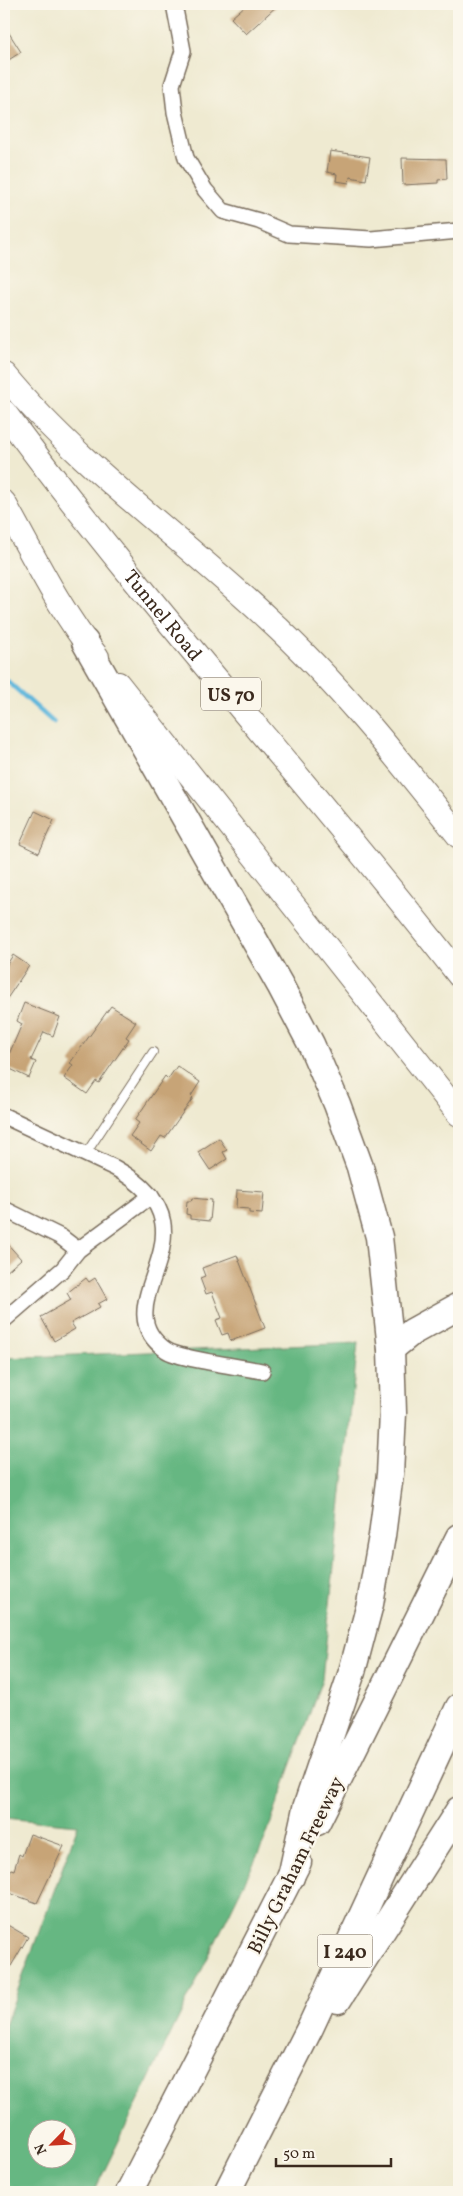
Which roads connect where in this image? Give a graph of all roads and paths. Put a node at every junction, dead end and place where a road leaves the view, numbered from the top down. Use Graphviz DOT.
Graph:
graph roads {
  1 [pos="174,4"];
  2 [pos="459,231"];
  3 [pos="4,375"];
  4 [pos="4,412"];
  5 [pos="4,503"];
  6 [pos="85,642"];
  7 [pos="459,836"];
  8 [pos="459,975"];
  9 [pos="152,1052"];
  10 [pos="459,1114"];
  11 [pos="4,1116"];
  12 [pos="85,1155"];
  13 [pos="151,1196"];
  14 [pos="4,1209"];
  15 [pos="78,1250"];
  16 [pos="459,1306"];
  17 [pos="4,1320"];
  18 [pos="391,1349"];
  19 [pos="262,1371"];
  20 [pos="459,1537"];
  21 [pos="459,1707"];
  22 [pos="459,1810"];
  23 [pos="291,1877"];
  24 [pos="310,2028"];
  25 [pos="129,2192"];
  26 [pos="227,2192"];
  1 -- 2 [label="street"];
  3 -- 7 [label="main road"];
  4 -- 8 [label="main road, Tunnel Road / US 70"];
  5 -- 6 [label="main road"];
  6 -- 10 [label="main road"];
  6 -- 18 [label="highway"];
  9 -- 12 [label="lane"];
  11 -- 12 [label="street"];
  12 -- 13 [label="street"];
  13 -- 15 [label="street"];
  13 -- 19 [label="street"];
  14 -- 15 [label="street"];
  15 -- 17 [label="street"];
  16 -- 18 [label="highway"];
  18 -- 23 [label="highway"];
  20 -- 23 [label="highway, Billy Graham Freeway"];
  21 -- 24 [label="highway, I 240"];
  22 -- 24 [label="highway"];
  23 -- 25 [label="highway, Billy Graham Freeway"];
  24 -- 26 [label="highway, I 240"];
}
